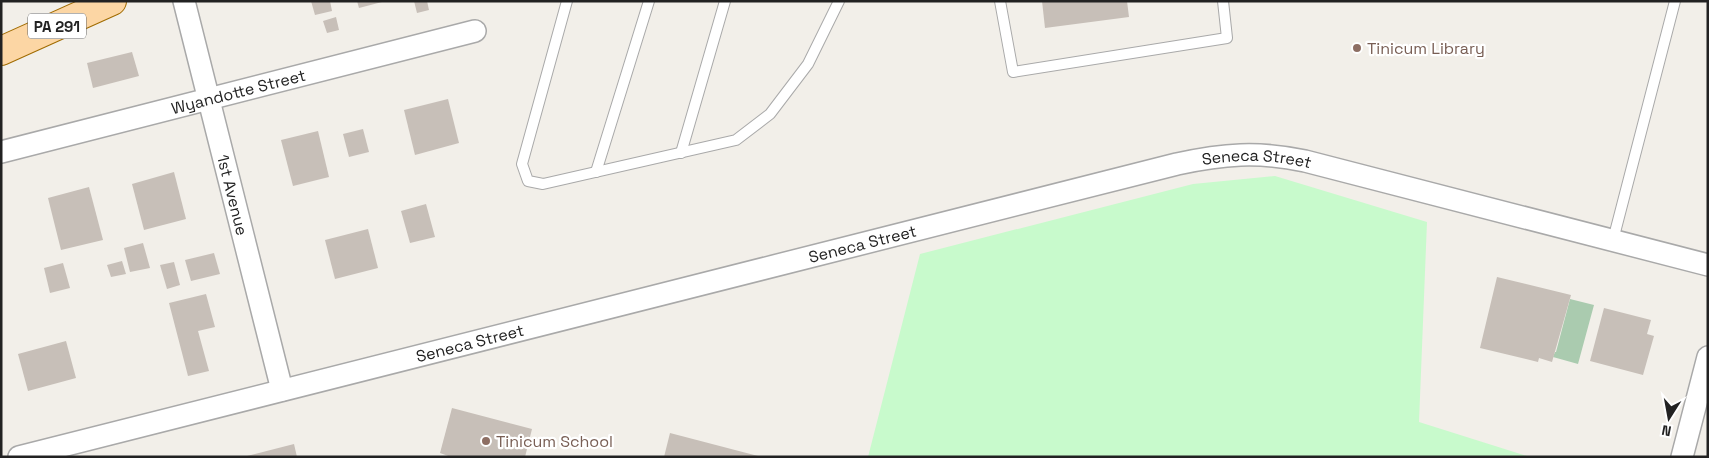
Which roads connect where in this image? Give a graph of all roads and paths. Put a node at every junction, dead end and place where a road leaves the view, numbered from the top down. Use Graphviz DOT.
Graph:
graph roads {
  1 [pos="112,1"];
  2 [pos="184,1"];
  3 [pos="567,1"];
  4 [pos="649,1"];
  5 [pos="725,1"];
  6 [pos="839,1"];
  7 [pos="1000,1"];
  8 [pos="1223,1"];
  9 [pos="1675,1"];
  10 [pos="475,31"];
  11 [pos="1,51"];
  12 [pos="208,99"];
  13 [pos="1,152"];
  14 [pos="681,153"];
  15 [pos="596,172"];
  16 [pos="1613,240"];
  17 [pos="1708,265"];
  18 [pos="1708,357"];
  19 [pos="282,390"];
  20 [pos="19,457"];
  21 [pos="1682,457"];
  1 -- 11 [label="main road, PA 291"];
  2 -- 12 [label="street, 1st Avenue"];
  3 -- 15 [label="lane"];
  4 -- 15 [label="lane"];
  5 -- 14 [label="lane"];
  6 -- 14 [label="lane"];
  7 -- 8 [label="lane"];
  9 -- 16 [label="lane"];
  10 -- 12 [label="street, Wyandotte Street"];
  12 -- 13 [label="street, Wyandotte Street"];
  12 -- 19 [label="street, 1st Avenue"];
  14 -- 15 [label="lane"];
  16 -- 17 [label="street, Seneca Street"];
  16 -- 19 [label="street, Seneca Street"];
  18 -- 21 [label="street"];
  19 -- 20 [label="street, Seneca Street"];
}
